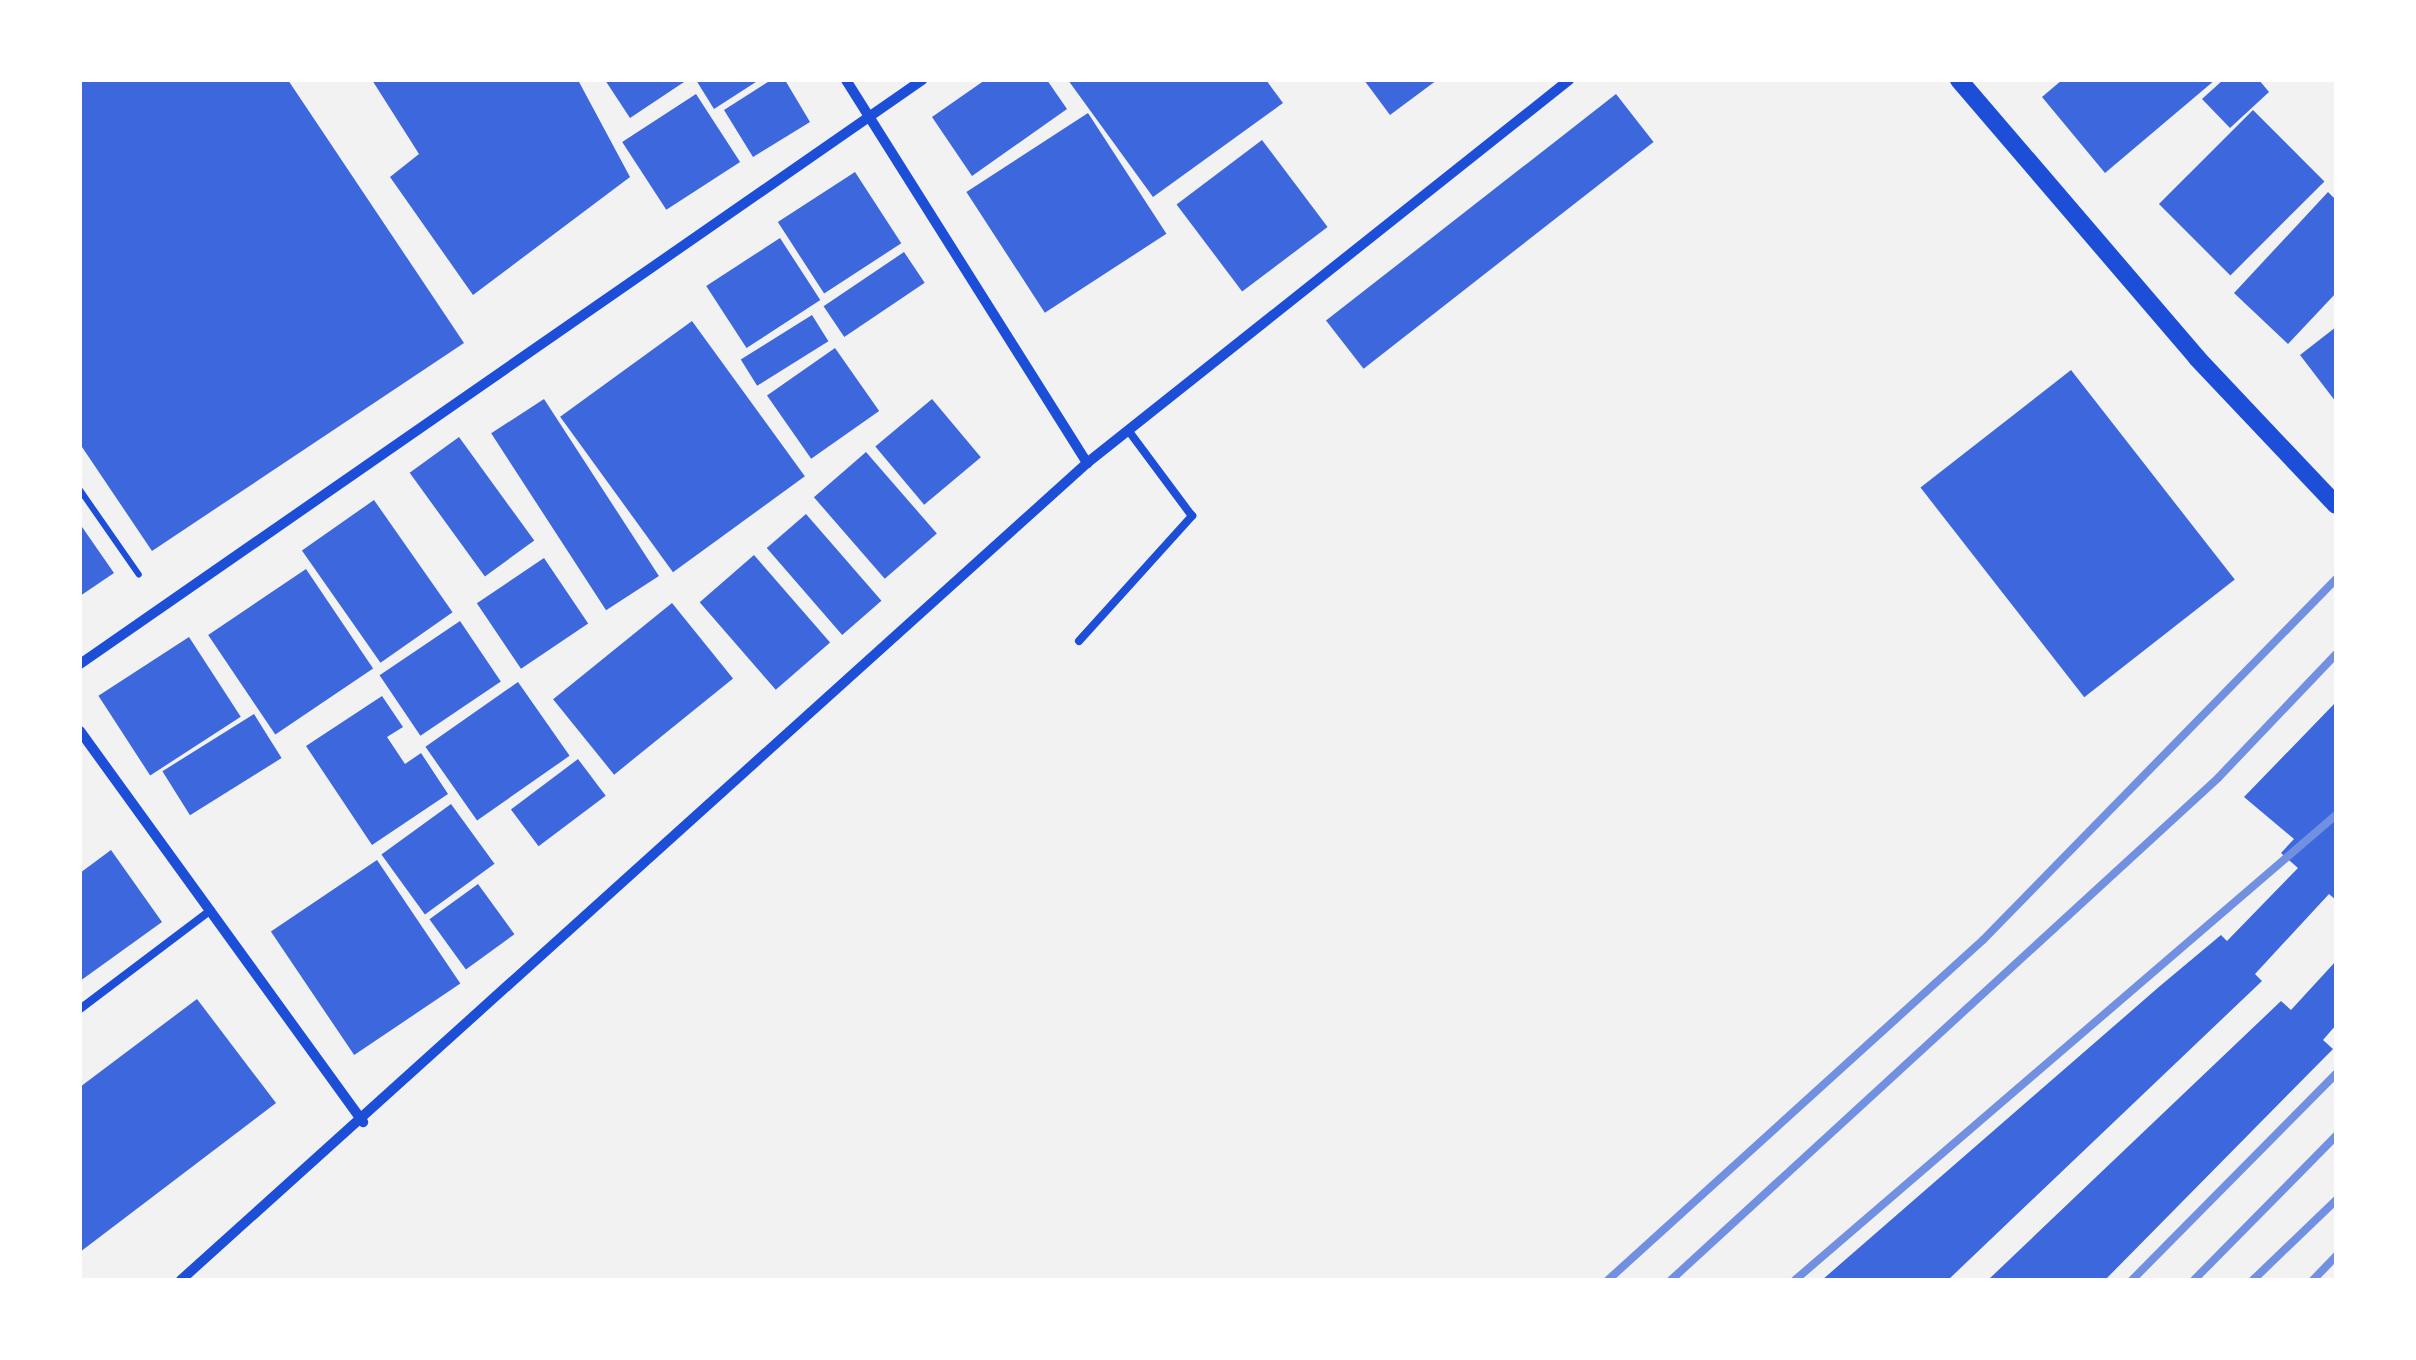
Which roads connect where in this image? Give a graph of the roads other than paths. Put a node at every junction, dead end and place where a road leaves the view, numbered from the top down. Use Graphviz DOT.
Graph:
graph roads {
  1 [pos="846,80"];
  2 [pos="922,80"];
  3 [pos="1569,80"];
  4 [pos="1958,80"];
  5 [pos="872,120"];
  6 [pos="1128,430"];
  7 [pos="1087,463"];
  8 [pos="2336,504"];
  9 [pos="1078,641"];
  10 [pos="80,664"];
  11 [pos="80,731"];
  12 [pos="210,910"];
  13 [pos="80,1009"];
  14 [pos="363,1122"];
  15 [pos="188,1278"];
  1 -- 5 [label="street"];
  2 -- 5 [label="street"];
  3 -- 6 [label="street"];
  4 -- 8 [label="street"];
  5 -- 7 [label="street"];
  5 -- 10 [label="street"];
  6 -- 7 [label="street"];
  6 -- 9 [label="lane"];
  7 -- 14 [label="street"];
  11 -- 12 [label="street"];
  12 -- 13 [label="lane"];
  12 -- 14 [label="street"];
  14 -- 15 [label="street"];
}
